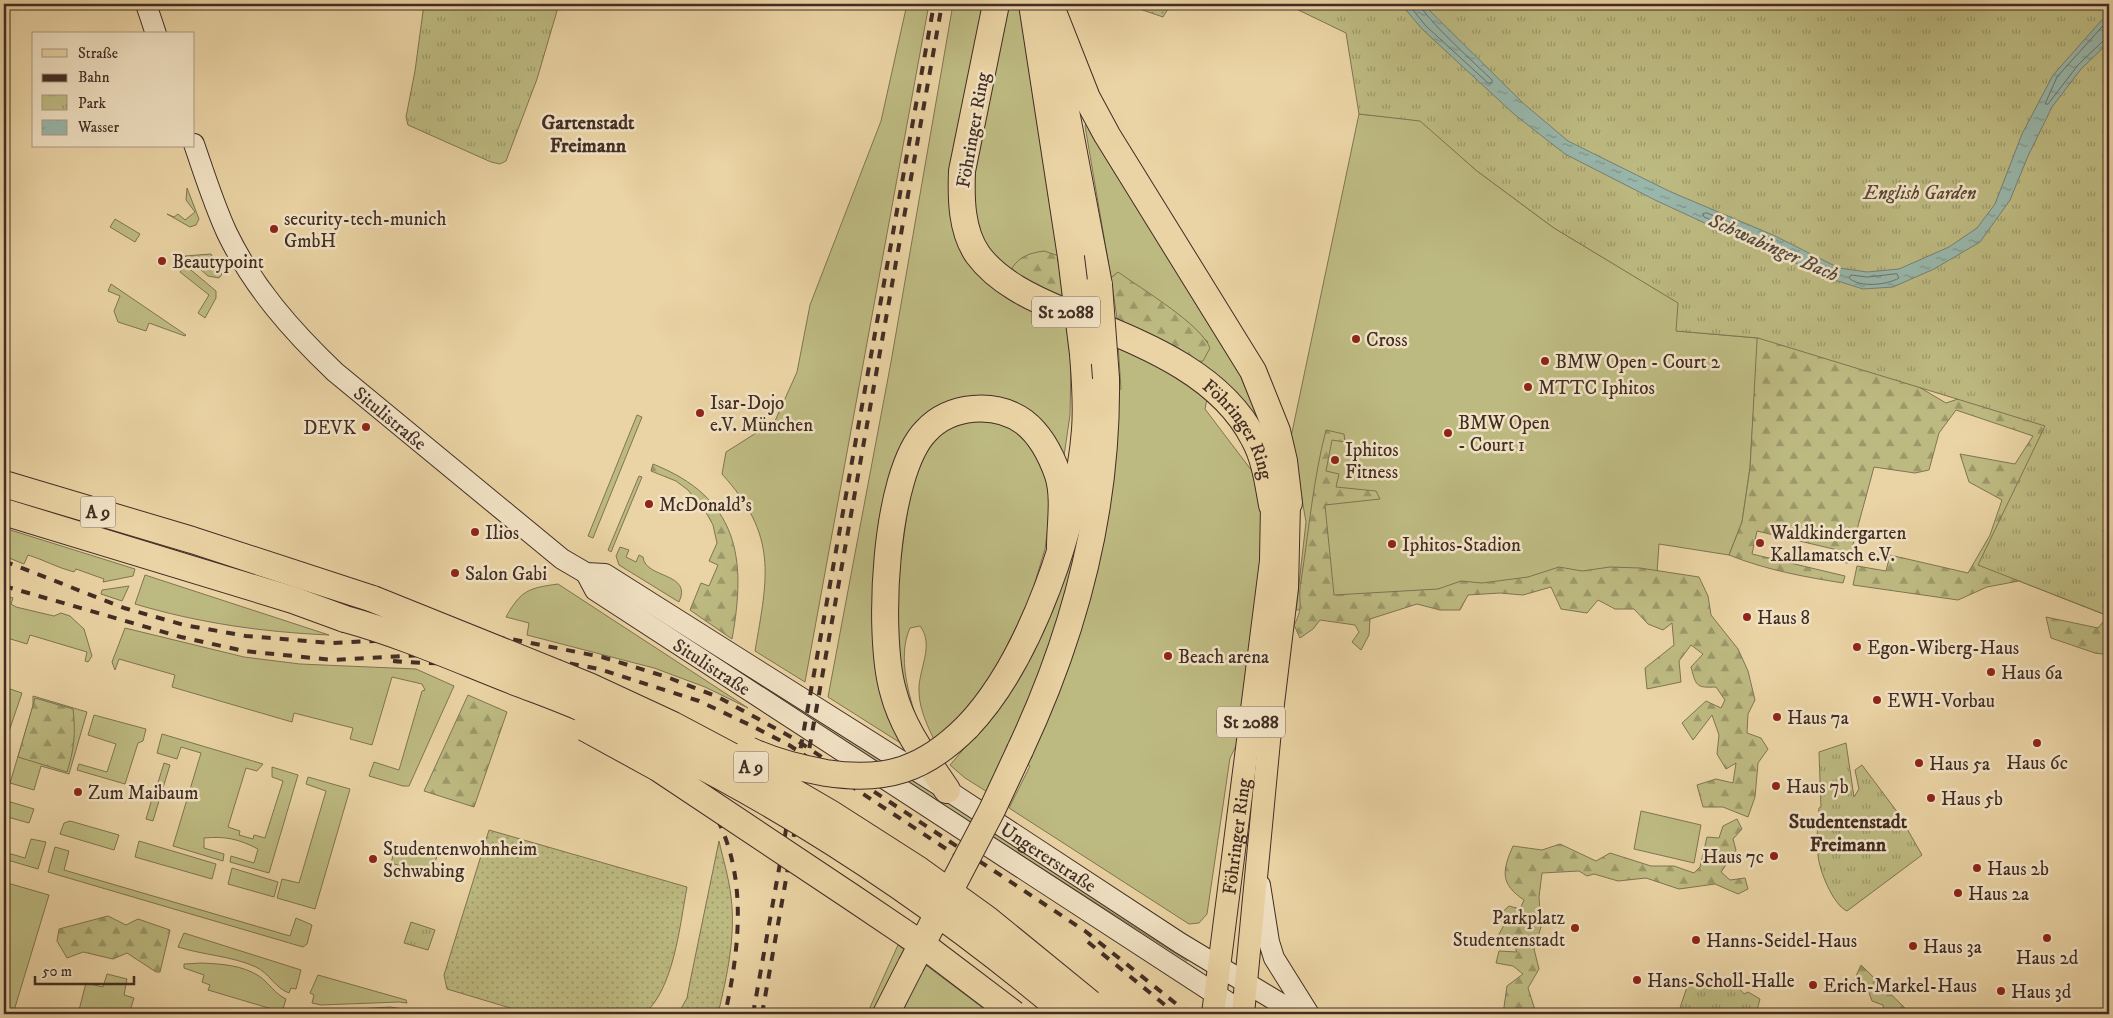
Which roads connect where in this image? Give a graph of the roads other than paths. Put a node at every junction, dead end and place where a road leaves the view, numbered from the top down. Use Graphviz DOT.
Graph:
graph roads {
  1 [pos="146,4"];
  2 [pos="996,4"];
  3 [pos="1032,4"];
  4 [pos="1045,4"];
  5 [pos="1050,4"];
  6 [pos="155,32"];
  7 [pos="195,147"];
  8 [pos="4,484"];
  9 [pos="1280,504"];
  10 [pos="4,512"];
  11 [pos="1060,547"];
  12 [pos="586,573"];
  13 [pos="373,599"];
  14 [pos="342,618"];
  15 [pos="799,697"];
  16 [pos="795,720"];
  17 [pos="947,790"];
  18 [pos="1258,866"];
  19 [pos="1220,968"];
  20 [pos="1245,983"];
  21 [pos="1215,1005"];
  22 [pos="886,1014"];
  23 [pos="1014,1014"];
  24 [pos="1066,1014"];
  25 [pos="1102,1014"];
  26 [pos="1244,1014"];
  27 [pos="1298,1014"];
  28 [pos="1309,1014"];
  1 -- 6 [label="main road"];
  2 -- 9 [label="highway, Föhringer Ring / St 2088"];
  3 -- 11 [label="highway, bridge"];
  4 -- 22 [label="highway, bridge"];
  5 -- 9 [label="highway, Föhringer Ring / St 2088"];
  7 -- 12 [label="main road, Situlistraße"];
  8 -- 13 [label="highway, A 9"];
  9 -- 18 [label="main road, Föhringer Ring / St 2088"];
  9 -- 19 [label="main road, Föhringer Ring / St 2088"];
  10 -- 14 [label="highway, A 9"];
  11 -- 13 [label="highway, bridge"];
  11 -- 17 [label="highway"];
  12 -- 15 [label="main road, Situlistraße"];
  12 -- 16 [label="main road, Situlistraße"];
  13 -- 25 [label="highway, A 9, bridge"];
  14 -- 23 [label="highway, bridge"];
  14 -- 24 [label="highway, A 9, bridge"];
  15 -- 17 [label="main road, Ungererstraße"];
  16 -- 21 [label="main road, Ungererstraße"];
  17 -- 19 [label="main road, Ungererstraße"];
  18 -- 20 [label="main road, Föhringer Ring / St 2088"];
  18 -- 28 [label="main road"];
  19 -- 20 [label="main road, Ungererstraße"];
  19 -- 21 [label="main road, Föhringer Ring / St 2088"];
  20 -- 26 [label="main road, Föhringer Ring / St 2088"];
  20 -- 27 [label="main road, Ungererstraße"];
  21 -- 26 [label="main road, Ungererstraße"];
}
